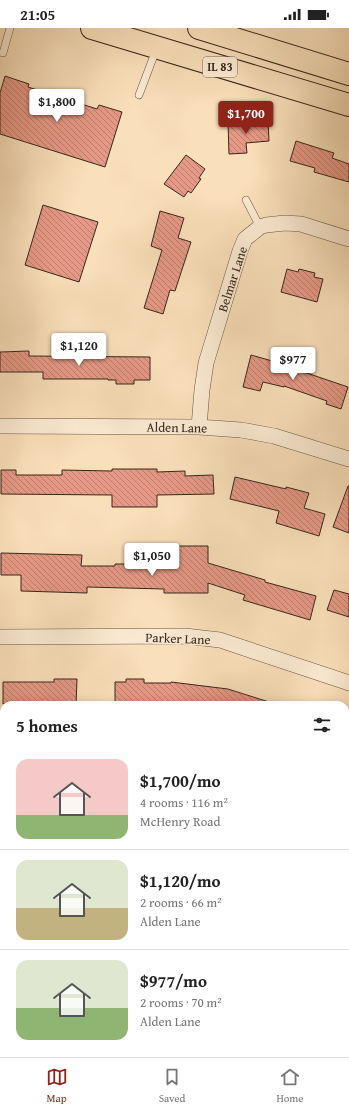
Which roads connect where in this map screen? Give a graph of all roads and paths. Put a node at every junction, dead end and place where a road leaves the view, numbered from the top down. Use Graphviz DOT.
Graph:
graph roads {
  1 [pos="10,28"];
  2 [pos="92,28"];
  3 [pos="199,28"];
  4 [pos="157,48"];
  5 [pos="2,53"];
  6 [pos="349,74"];
  7 [pos="139,95"];
  8 [pos="349,105"];
  9 [pos="246,200"];
  10 [pos="260,227"];
  11 [pos="349,239"];
  12 [pos="0,426"];
  13 [pos="199,427"];
  14 [pos="349,459"];
  15 [pos="0,637"];
  16 [pos="349,683"];
  1 -- 5 [label="lane"];
  2 -- 4 [label="main road, IL 83"];
  3 -- 6 [label="main road, IL 83"];
  4 -- 7 [label="lane"];
  4 -- 8 [label="main road, IL 83"];
  9 -- 10 [label="lane"];
  10 -- 11 [label="street, Belmar Lane"];
  10 -- 13 [label="street, Belmar Lane"];
  12 -- 13 [label="street, Alden Lane"];
  13 -- 14 [label="street, Alden Lane"];
  15 -- 16 [label="street, Parker Lane"];
}
